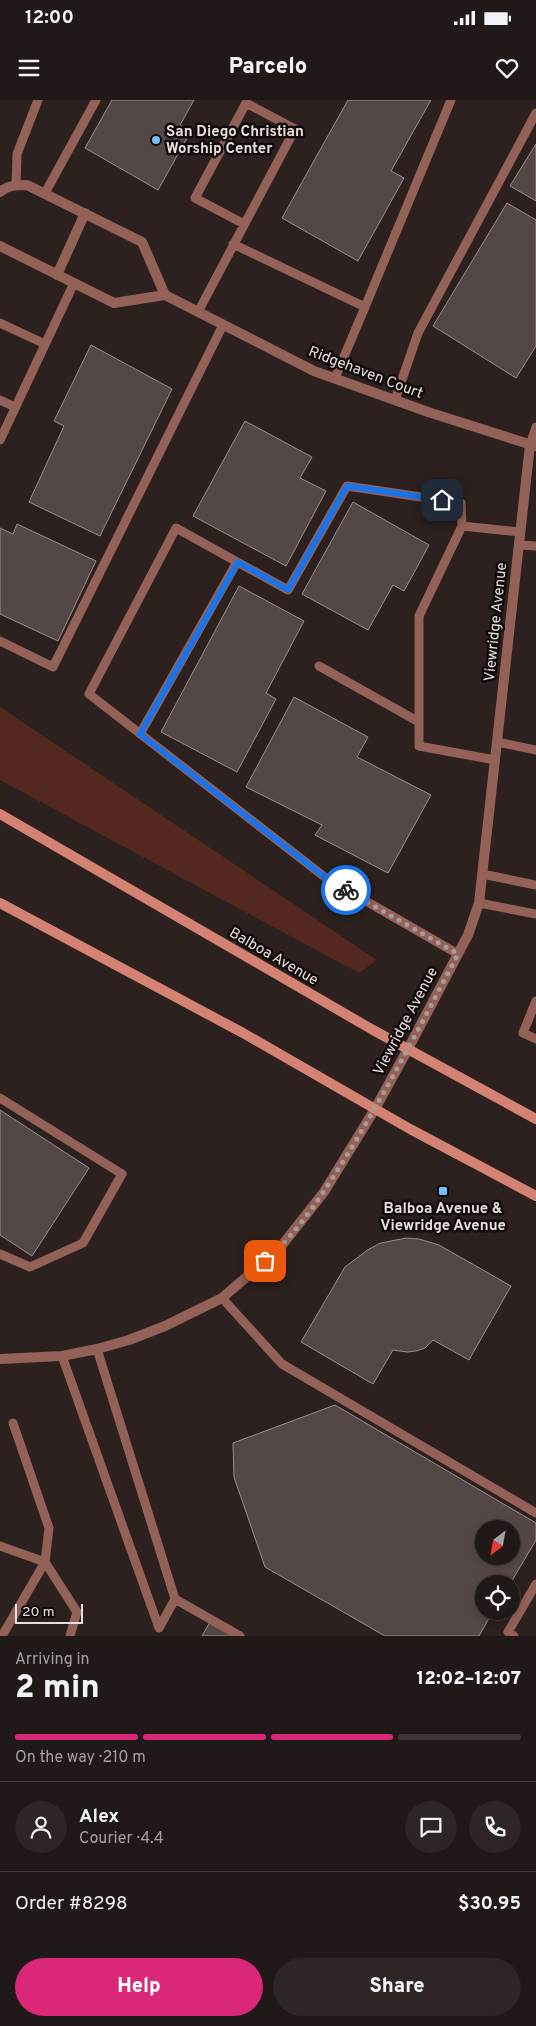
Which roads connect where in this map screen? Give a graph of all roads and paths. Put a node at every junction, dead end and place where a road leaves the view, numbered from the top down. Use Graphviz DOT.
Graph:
graph roads {
  1 [pos="38,100"];
  2 [pos="96,100"];
  3 [pos="451,100"];
  4 [pos="536,113"];
  5 [pos="16,185"];
  6 [pos="0,192"];
  7 [pos="45,193"];
  8 [pos="85,213"];
  9 [pos="244,224"];
  10 [pos="233,244"];
  11 [pos="0,246"];
  12 [pos="57,275"];
  13 [pos="74,283"];
  14 [pos="165,295"];
  15 [pos="365,307"];
  16 [pos="198,312"];
  17 [pos="0,323"];
  18 [pos="223,325"];
  19 [pos="45,344"];
  20 [pos="334,378"];
  21 [pos="0,400"];
  22 [pos="395,400"];
  23 [pos="15,407"];
  24 [pos="536,427"];
  25 [pos="0,440"];
  26 [pos="533,445"];
  27 [pos="462,526"];
  28 [pos="520,532"];
  29 [pos="519,545"];
  30 [pos="536,546"];
  31 [pos="238,562"];
  32 [pos="0,641"];
  33 [pos="319,666"];
  34 [pos="419,722"];
  35 [pos="140,734"];
  36 [pos="497,742"];
  37 [pos="536,750"];
  38 [pos="495,760"];
  39 [pos="0,814"];
  40 [pos="482,874"];
  41 [pos="536,885"];
  42 [pos="0,903"];
  43 [pos="479,903"];
  44 [pos="536,914"];
  45 [pos="458,954"];
  46 [pos="536,1001"];
  47 [pos="536,1039"];
  48 [pos="408,1049"];
  49 [pos="0,1098"];
  50 [pos="375,1109"];
  51 [pos="536,1119"];
  52 [pos="536,1196"];
  53 [pos="0,1254"];
  54 [pos="222,1298"];
  55 [pos="98,1349"];
  56 [pos="62,1356"];
  57 [pos="0,1359"];
  58 [pos="12,1424"];
  59 [pos="536,1513"];
  60 [pos="0,1546"];
  61 [pos="45,1562"];
  62 [pos="536,1584"];
  63 [pos="175,1599"];
  64 [pos="157,1632"];
  65 [pos="2,1636"];
  66 [pos="70,1636"];
  67 [pos="240,1636"];
  68 [pos="514,1636"];
  1 -- 5 [label="lane"];
  2 -- 7 [label="lane"];
  3 -- 15 [label="lane"];
  4 -- 22 [label="lane"];
  5 -- 6 [label="street"];
  5 -- 7 [label="street"];
  7 -- 8 [label="street"];
  8 -- 12 [label="street"];
  8 -- 14 [label="street"];
  9 -- 9 [label="lane"];
  9 -- 10 [label="lane"];
  10 -- 15 [label="lane"];
  10 -- 16 [label="lane"];
  11 -- 12 [label="street"];
  12 -- 13 [label="street"];
  13 -- 14 [label="street"];
  13 -- 19 [label="lane"];
  14 -- 16 [label="street, Ridgehaven Court"];
  15 -- 20 [label="lane"];
  16 -- 18 [label="street, Ridgehaven Court"];
  17 -- 19 [label="lane"];
  18 -- 20 [label="street, Ridgehaven Court"];
  18 -- 32 [label="lane"];
  19 -- 23 [label="lane"];
  20 -- 22 [label="street, Ridgehaven Court"];
  21 -- 23 [label="lane"];
  22 -- 26 [label="street, Ridgehaven Court"];
  23 -- 25 [label="lane"];
  24 -- 26 [label="lane"];
  26 -- 28 [label="street, Viewridge Avenue"];
  27 -- 28 [label="lane"];
  27 -- 31 [label="lane"];
  27 -- 34 [label="lane"];
  28 -- 29 [label="street, Viewridge Avenue"];
  29 -- 30 [label="lane"];
  29 -- 36 [label="street, Viewridge Avenue"];
  31 -- 35 [label="lane"];
  31 -- 35 [label="lane"];
  33 -- 34 [label="lane"];
  34 -- 38 [label="lane"];
  35 -- 45 [label="lane"];
  36 -- 37 [label="lane"];
  36 -- 38 [label="street, Viewridge Avenue"];
  38 -- 40 [label="street, Viewridge Avenue"];
  39 -- 48 [label="main road, Balboa Avenue"];
  40 -- 41 [label="lane"];
  40 -- 43 [label="street, Viewridge Avenue"];
  42 -- 50 [label="main road"];
  43 -- 44 [label="lane"];
  43 -- 45 [label="street, Viewridge Avenue"];
  45 -- 48 [label="street, Viewridge Avenue"];
  46 -- 47 [label="lane"];
  48 -- 50 [label="street, Viewridge Avenue"];
  48 -- 51 [label="main road, Balboa Avenue"];
  49 -- 53 [label="lane"];
  50 -- 52 [label="main road"];
  50 -- 54 [label="street, Viewridge Avenue"];
  54 -- 55 [label="street, Viewridge Avenue"];
  54 -- 59 [label="lane"];
  55 -- 56 [label="street, Viewridge Avenue"];
  55 -- 63 [label="lane"];
  56 -- 57 [label="street, Viewridge Avenue"];
  56 -- 64 [label="lane"];
  58 -- 61 [label="lane"];
  60 -- 61 [label="lane"];
  61 -- 65 [label="lane"];
  61 -- 66 [label="lane"];
  62 -- 68 [label="lane"];
  63 -- 64 [label="lane"];
  63 -- 67 [label="lane"];
}
